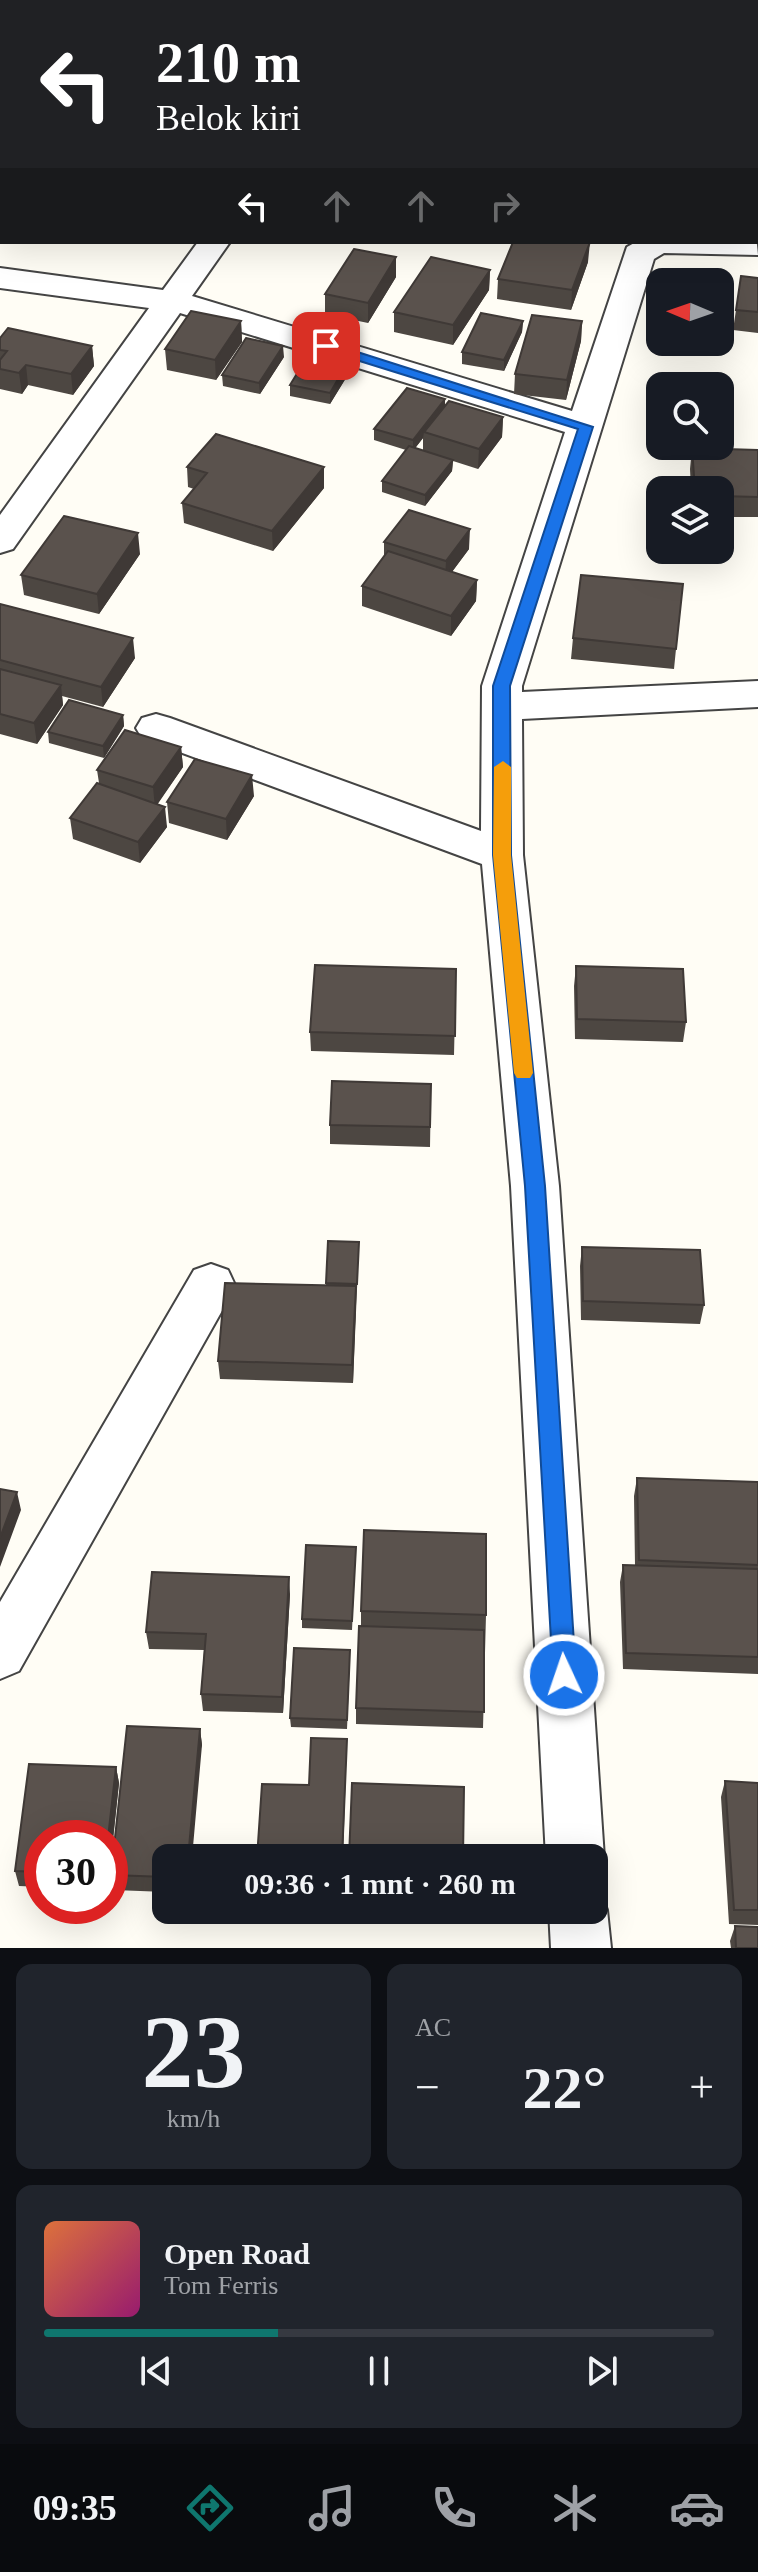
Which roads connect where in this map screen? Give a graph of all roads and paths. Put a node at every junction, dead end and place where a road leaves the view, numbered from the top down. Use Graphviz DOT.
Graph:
graph roads {
  1 [pos="212,244"];
  2 [pos="655,244"];
  3 [pos="708,244"];
  4 [pos="758,245"];
  5 [pos="0,278"];
  6 [pos="169,301"];
  7 [pos="586,427"];
  8 [pos="0,541"];
  9 [pos="758,694"];
  10 [pos="503,706"];
  11 [pos="156,728"];
  12 [pos="502,855"];
  13 [pos="211,1285"];
  14 [pos="0,1653"];
  15 [pos="574,1844"];
  16 [pos="579,1924"];
  17 [pos="581,1948"];
  1 -- 6 [label="street"];
  2 -- 7 [label="street"];
  3 -- 4 [label="street"];
  5 -- 6 [label="street"];
  6 -- 7 [label="street"];
  6 -- 8 [label="street"];
  7 -- 10 [label="street"];
  9 -- 10 [label="street"];
  10 -- 12 [label="street"];
  11 -- 12 [label="street"];
  12 -- 15 [label="street"];
  13 -- 14 [label="street"];
  16 -- 17 [label="street"];
}
